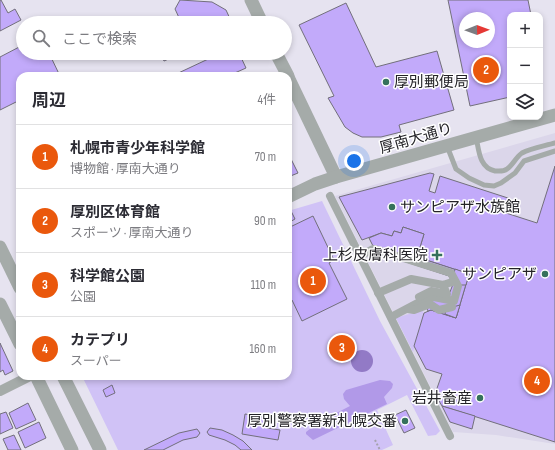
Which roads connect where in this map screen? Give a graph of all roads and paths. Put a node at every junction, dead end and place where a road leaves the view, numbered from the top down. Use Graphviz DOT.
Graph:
graph roads {
  1 [pos="251,0"];
  2 [pos="259,16"];
  3 [pos="280,60"];
  4 [pos="286,72"];
  5 [pos="292,84"];
  6 [pos="555,115"];
  7 [pos="476,138"];
  8 [pos="555,143"];
  9 [pos="447,146"];
  10 [pos="555,151"];
  11 [pos="336,177"];
  12 [pos="292,195"];
  13 [pos="330,196"];
  14 [pos="0,247"];
  15 [pos="360,256"];
  16 [pos="16,280"];
  17 [pos="454,280"];
  18 [pos="443,285"];
  19 [pos="378,293"];
  20 [pos="428,302"];
  21 [pos="0,304"];
  22 [pos="455,306"];
  23 [pos="390,316"];
  24 [pos="16,336"];
  25 [pos="22,380"];
  26 [pos="38,380"];
  27 [pos="65,380"];
  28 [pos="0,391"];
  29 [pos="450,436"];
  30 [pos="375,440"];
  31 [pos="72,450"];
  32 [pos="100,450"];
  33 [pos="380,450"];
  1 -- 2 [label="street"];
  3 -- 4 [label="street"];
  5 -- 11 [label="street"];
  6 -- 7 [label="street, 厚南大通り"];
  7 -- 8 [label="lane"];
  7 -- 9 [label="street, 厚南大通り"];
  9 -- 10 [label="lane"];
  9 -- 11 [label="street, 厚南大通り"];
  11 -- 12 [label="street, 厚南大通り"];
  13 -- 15 [label="street"];
  14 -- 16 [label="street"];
  15 -- 17 [label="street"];
  15 -- 19 [label="street"];
  17 -- 18 [label="street"];
  17 -- 22 [label="street"];
  18 -- 19 [label="street"];
  18 -- 23 [label="street"];
  19 -- 23 [label="street"];
  20 -- 22 [label="street"];
  20 -- 22 [label="street"];
  20 -- 23 [label="street"];
  21 -- 24 [label="street"];
  23 -- 29 [label="street"];
  25 -- 28 [label="street"];
  26 -- 31 [label="street"];
  27 -- 32 [label="street"];
  30 -- 33 [label="path"];
}
